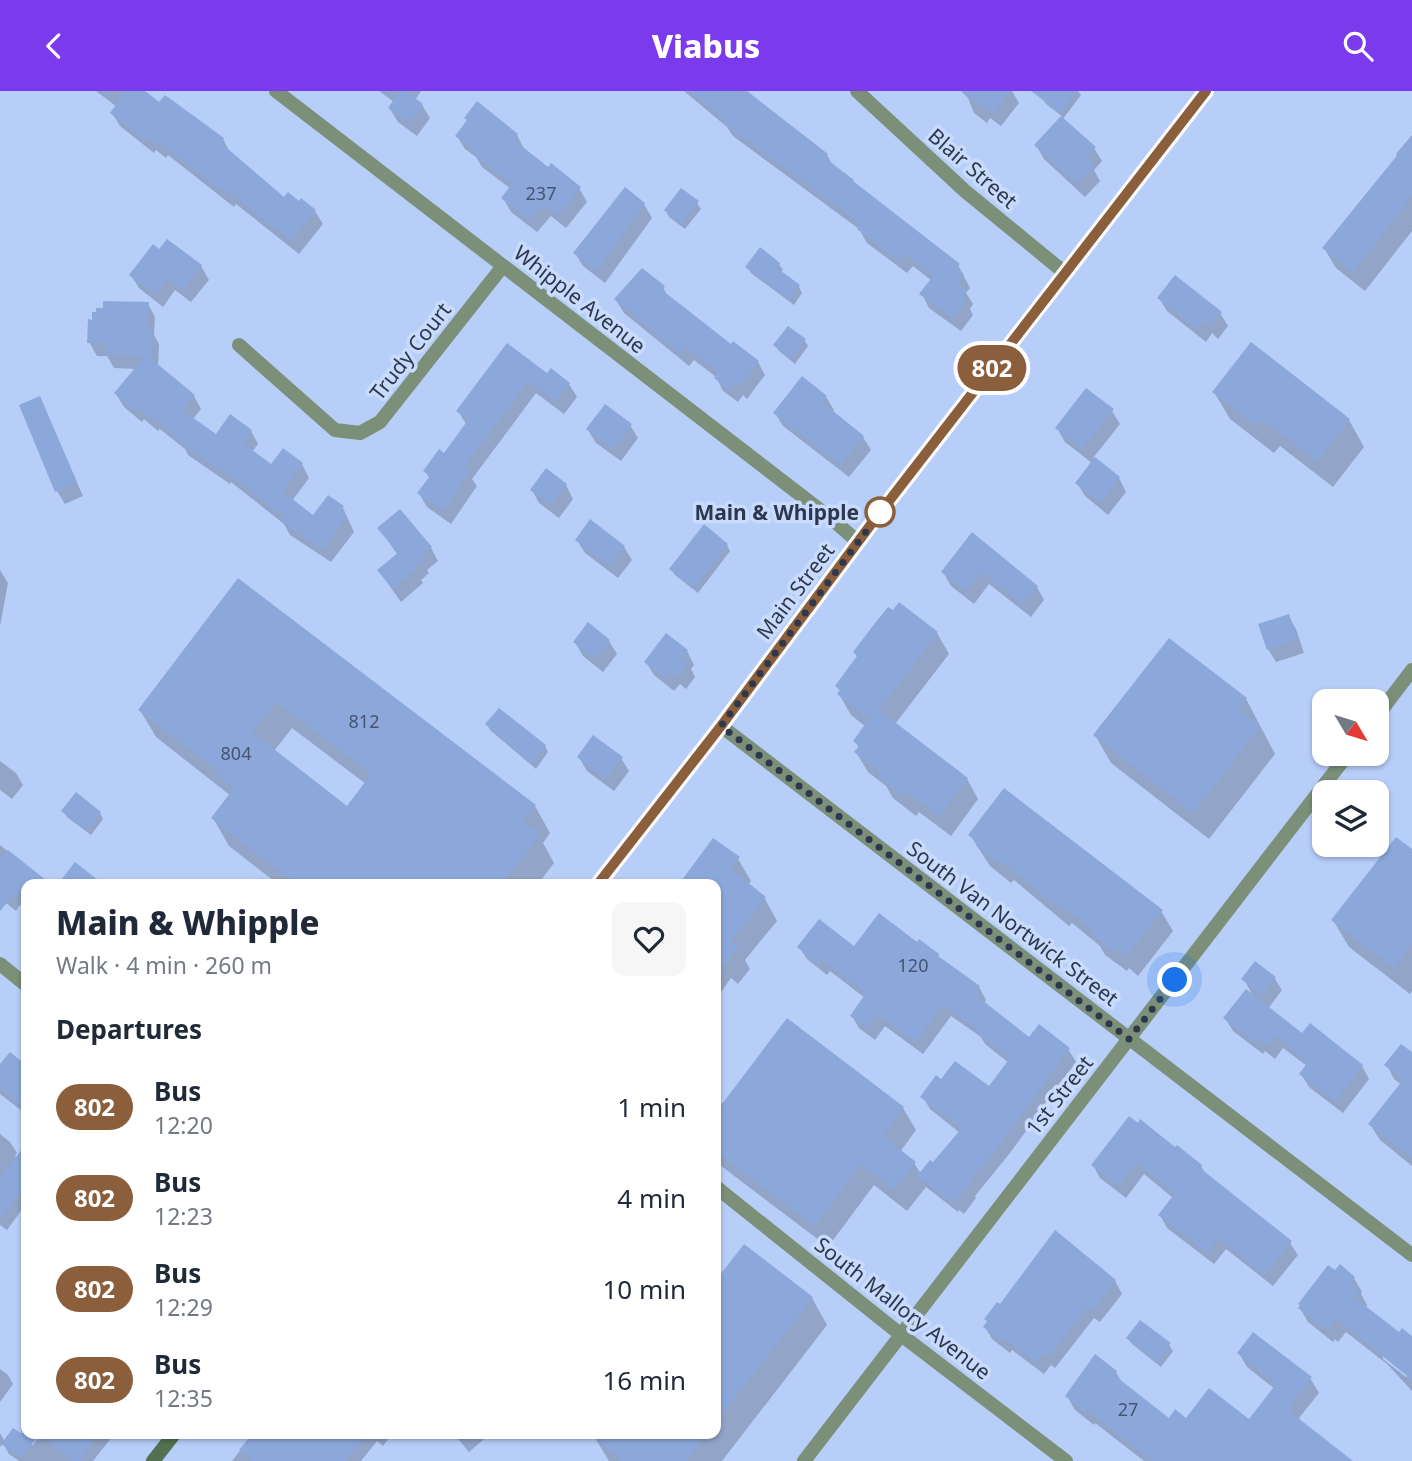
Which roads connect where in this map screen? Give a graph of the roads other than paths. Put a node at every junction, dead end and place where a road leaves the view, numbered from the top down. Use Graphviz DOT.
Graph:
graph roads {
  1 [pos="275,91"];
  2 [pos="857,91"];
  3 [pos="1206,91"];
  4 [pos="503,266"];
  5 [pos="1065,273"];
  6 [pos="239,345"];
  7 [pos="858,542"];
  8 [pos="1412,670"];
  9 [pos="1390,699"];
  10 [pos="721,726"];
  11 [pos="1338,767"];
  12 [pos="602,879"];
  13 [pos="3,971"];
  14 [pos="21,982"];
  15 [pos="1129,1039"];
  16 [pos="721,1191"];
  17 [pos="1412,1255"];
  18 [pos="900,1334"];
  19 [pos="170,1439"];
  20 [pos="153,1461"];
  21 [pos="804,1461"];
  22 [pos="1066,1461"];
  1 -- 4 [label="street, Whipple Avenue"];
  2 -- 5 [label="street, Blair Street"];
  3 -- 5 [label="main road, Main Street"];
  4 -- 6 [label="street, Trudy Court"];
  4 -- 7 [label="street, Whipple Avenue"];
  5 -- 7 [label="main road, Main Street"];
  7 -- 10 [label="main road, Main Street"];
  8 -- 9 [label="street"];
  10 -- 12 [label="main road, Main Street"];
  10 -- 15 [label="street, South Van Nortwick Street"];
  11 -- 15 [label="street, 1st Street"];
  13 -- 14 [label="street"];
  15 -- 17 [label="street, South Van Nortwick Street"];
  15 -- 18 [label="street, 1st Street"];
  16 -- 18 [label="street, South Mallory Avenue"];
  18 -- 21 [label="street, 1st Street"];
  18 -- 22 [label="street, South Mallory Avenue"];
  19 -- 20 [label="main road"];
}
